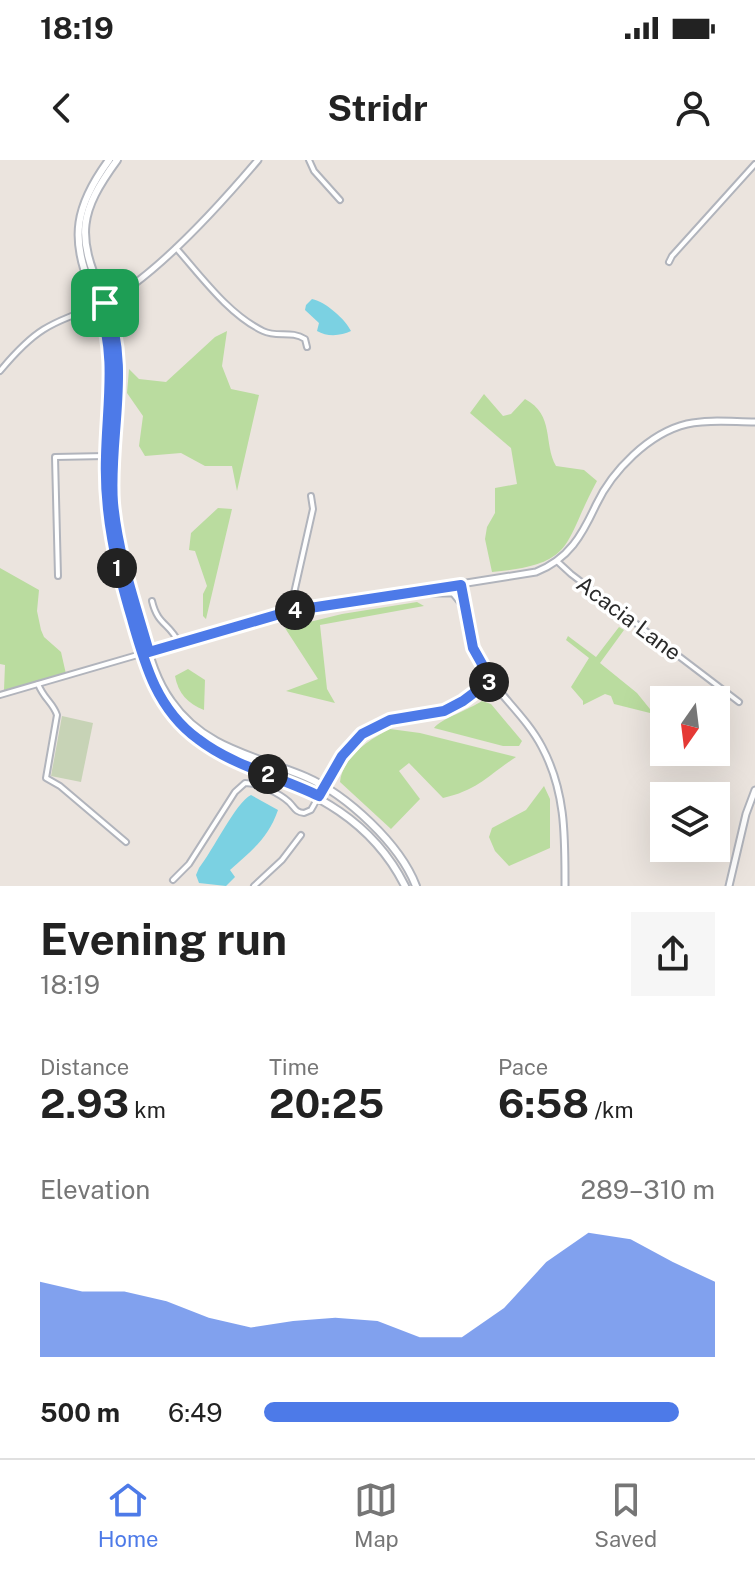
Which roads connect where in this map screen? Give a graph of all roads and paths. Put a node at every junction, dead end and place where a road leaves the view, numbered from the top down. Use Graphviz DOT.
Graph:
graph roads {
  1 [pos="109,160"];
  2 [pos="117,160"];
  3 [pos="258,160"];
  4 [pos="309,160"];
  5 [pos="755,164"];
  6 [pos="340,200"];
  7 [pos="175,247"];
  8 [pos="669,262"];
  9 [pos="102,304"];
  10 [pos="307,347"];
  11 [pos="0,371"];
  12 [pos="755,422"];
  13 [pos="109,457"];
  14 [pos="311,496"];
  15 [pos="558,562"];
  16 [pos="58,576"];
  17 [pos="461,585"];
  18 [pos="401,593"];
  19 [pos="152,601"];
  20 [pos="464,609"];
  21 [pos="290,611"];
  22 [pos="179,643"];
  23 [pos="145,653"];
  24 [pos="491,680"];
  25 [pos="38,684"];
  26 [pos="0,695"];
  27 [pos="739,702"];
  28 [pos="325,787"];
  29 [pos="755,790"];
  30 [pos="319,796"];
  31 [pos="301,835"];
  32 [pos="126,842"];
  33 [pos="173,880"];
  34 [pos="254,886"];
  35 [pos="405,886"];
  36 [pos="416,886"];
  37 [pos="565,886"];
  38 [pos="729,886"];
  1 -- 9 [label="main road"];
  2 -- 9 [label="main road"];
  3 -- 7 [label="street"];
  4 -- 6 [label="street"];
  5 -- 8 [label="street"];
  7 -- 9 [label="street"];
  7 -- 10 [label="street"];
  9 -- 11 [label="street"];
  9 -- 13 [label="main road"];
  12 -- 15 [label="street"];
  13 -- 16 [label="street"];
  13 -- 23 [label="main road"];
  14 -- 21 [label="street"];
  15 -- 17 [label="street"];
  15 -- 27 [label="street, Acacia Lane"];
  17 -- 18 [label="street"];
  17 -- 20 [label="street"];
  18 -- 20 [label="street"];
  18 -- 21 [label="street"];
  19 -- 22 [label="street"];
  20 -- 24 [label="street"];
  21 -- 22 [label="street"];
  22 -- 23 [label="street"];
  23 -- 25 [label="street"];
  23 -- 28 [label="main road"];
  23 -- 30 [label="main road"];
  24 -- 28 [label="street"];
  24 -- 37 [label="street"];
  25 -- 26 [label="street"];
  25 -- 32 [label="street"];
  28 -- 30 [label="street"];
  28 -- 36 [label="main road"];
  29 -- 38 [label="street"];
  30 -- 33 [label="street"];
  30 -- 35 [label="main road"];
  31 -- 34 [label="street"];
}
